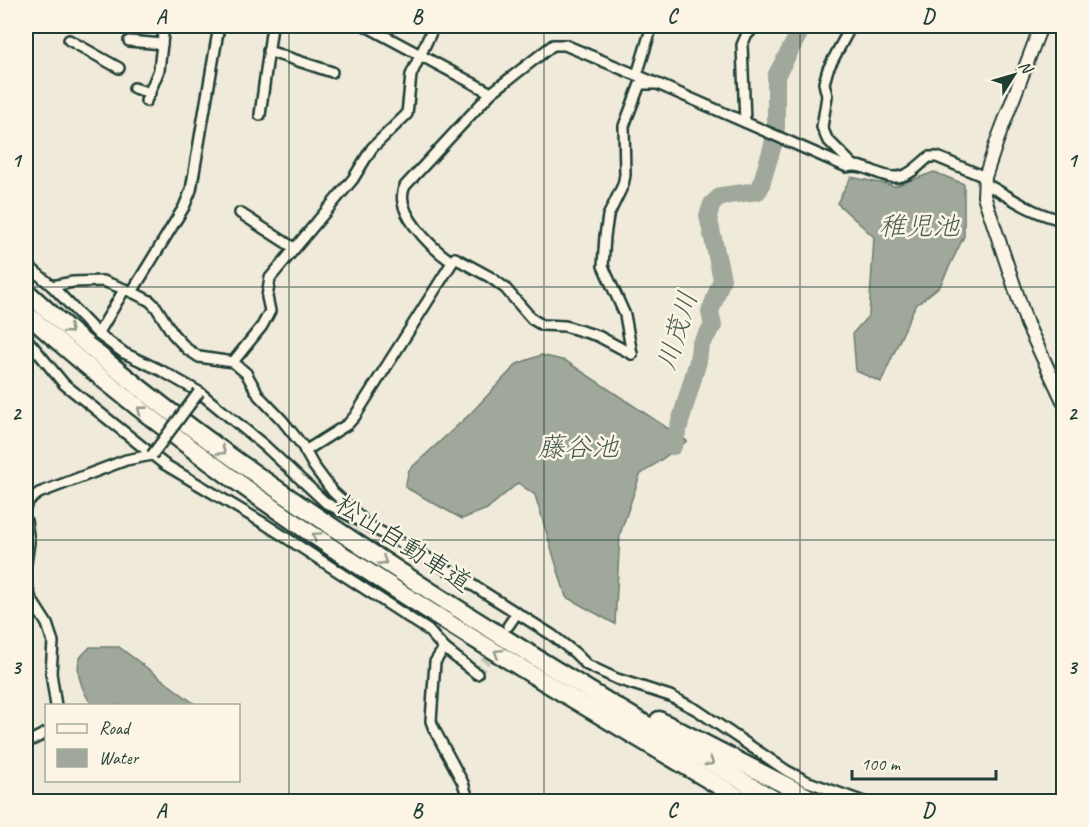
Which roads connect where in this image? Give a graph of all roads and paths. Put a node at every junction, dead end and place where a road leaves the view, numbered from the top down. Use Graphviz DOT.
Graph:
graph roads {
  1 [pos="164,26"];
  2 [pos="219,26"];
  3 [pos="272,26"];
  4 [pos="366,26"];
  5 [pos="434,26"];
  6 [pos="655,26"];
  7 [pos="755,26"];
  8 [pos="851,26"];
  9 [pos="1041,26"];
  10 [pos="69,40"];
  11 [pos="129,41"];
  12 [pos="162,45"];
  13 [pos="268,51"];
  14 [pos="421,56"];
  15 [pos="119,68"];
  16 [pos="332,72"];
  17 [pos="637,75"];
  18 [pos="660,85"];
  19 [pos="134,88"];
  20 [pos="491,93"];
  21 [pos="260,115"];
  22 [pos="745,122"];
  23 [pos="853,165"];
  24 [pos="984,180"];
  25 [pos="240,213"];
  26 [pos="1064,220"];
  27 [pos="294,248"];
  28 [pos="452,262"];
  29 [pos="26,264"];
  30 [pos="52,286"];
  31 [pos="26,291"];
  32 [pos="128,291"];
  33 [pos="26,313"];
  34 [pos="98,334"];
  35 [pos="26,338"];
  36 [pos="233,362"];
  37 [pos="199,392"];
  38 [pos="1064,403"];
  39 [pos="305,451"];
  40 [pos="152,455"];
  41 [pos="26,506"];
  42 [pos="26,521"];
  43 [pos="371,528"];
  44 [pos="26,562"];
  45 [pos="26,584"];
  46 [pos="517,613"];
  47 [pos="508,626"];
  48 [pos="512,644"];
  49 [pos="444,648"];
  50 [pos="526,670"];
  51 [pos="477,674"];
  52 [pos="56,704"];
  53 [pos="45,734"];
  54 [pos="26,743"];
  55 [pos="470,801"];
  56 [pos="727,801"];
  57 [pos="746,801"];
  58 [pos="779,801"];
  59 [pos="818,801"];
  60 [pos="864,801"];
  1 -- 12 [label="street"];
  2 -- 32 [label="street"];
  3 -- 13 [label="street"];
  4 -- 14 [label="street"];
  5 -- 14 [label="street"];
  6 -- 17 [label="street"];
  7 -- 22 [label="street"];
  8 -- 23 [label="street"];
  9 -- 24 [label="street"];
  10 -- 15 [label="street"];
  11 -- 12 [label="street"];
  12 -- 19 [label="street"];
  13 -- 16 [label="street"];
  13 -- 21 [label="street"];
  14 -- 20 [label="street"];
  14 -- 27 [label="street"];
  17 -- 18 [label="street"];
  17 -- 20 [label="street"];
  18 -- 22 [label="street"];
  18 -- 28 [label="street"];
  20 -- 28 [label="street"];
  22 -- 23 [label="street"];
  23 -- 24 [label="street"];
  24 -- 26 [label="street"];
  24 -- 38 [label="street"];
  25 -- 27 [label="street"];
  27 -- 36 [label="street"];
  28 -- 39 [label="street"];
  29 -- 30 [label="street"];
  30 -- 32 [label="street"];
  30 -- 34 [label="street"];
  31 -- 48 [label="highway, 松山自動車道, one-way"];
  32 -- 34 [label="street"];
  32 -- 36 [label="street"];
  50 -- 33 [label="highway, 松山自動車道, one-way"];
  34 -- 37 [label="street"];
  35 -- 40 [label="street"];
  36 -- 39 [label="street"];
  37 -- 40 [label="street, bridge"];
  37 -- 43 [label="street"];
  39 -- 43 [label="street"];
  40 -- 41 [label="street"];
  40 -- 49 [label="street"];
  42 -- 44 [label="street"];
  43 -- 46 [label="street"];
  45 -- 52 [label="street"];
  46 -- 47 [label="street"];
  46 -- 60 [label="street"];
  48 -- 58 [label="highway, 松山自動車道, one-way"];
  48 -- 59 [label="highway"];
  49 -- 51 [label="street"];
  49 -- 55 [label="street"];
  50 -- 56 [label="highway"];
  50 -- 57 [label="highway, 松山自動車道"];
  53 -- 54 [label="street"];
}
